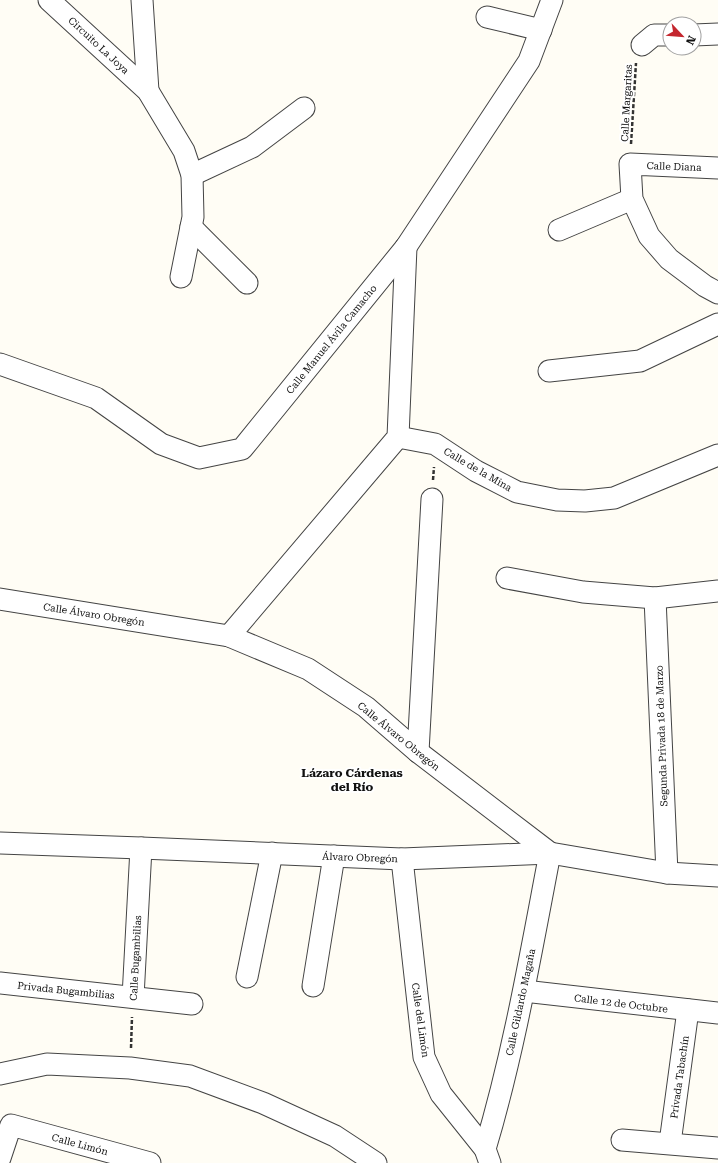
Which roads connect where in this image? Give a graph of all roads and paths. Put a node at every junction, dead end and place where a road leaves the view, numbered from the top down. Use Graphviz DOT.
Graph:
graph roads {
  1 [pos="49,0"];
  2 [pos="142,0"];
  3 [pos="552,0"];
  4 [pos="486,17"];
  5 [pos="541,30"];
  6 [pos="702,34"];
  7 [pos="718,34"];
  8 [pos="662,36"];
  9 [pos="642,44"];
  10 [pos="148,91"];
  11 [pos="304,108"];
  12 [pos="630,164"];
  13 [pos="718,168"];
  14 [pos="192,175"];
  15 [pos="632,199"];
  16 [pos="191,227"];
  17 [pos="559,230"];
  18 [pos="406,247"];
  19 [pos="181,277"];
  20 [pos="248,283"];
  21 [pos="718,293"];
  22 [pos="718,324"];
  23 [pos="0,364"];
  24 [pos="549,370"];
  25 [pos="398,437"];
  26 [pos="435,444"];
  27 [pos="718,455"];
  28 [pos="432,499"];
  29 [pos="507,578"];
  30 [pos="718,591"];
  31 [pos="655,598"];
  32 [pos="0,599"];
  33 [pos="229,636"];
  34 [pos="418,752"];
  35 [pos="0,843"];
  36 [pos="141,848"];
  37 [pos="272,853"];
  38 [pos="550,853"];
  39 [pos="334,856"];
  40 [pos="402,859"];
  41 [pos="667,873"];
  42 [pos="718,876"];
  43 [pos="247,978"];
  44 [pos="0,983"];
  45 [pos="313,986"];
  46 [pos="524,991"];
  47 [pos="133,997"];
  48 [pos="192,1004"];
  49 [pos="688,1010"];
  50 [pos="718,1013"];
  51 [pos="130,1068"];
  52 [pos="0,1074"];
  53 [pos="622,1140"];
  54 [pos="670,1143"];
  55 [pos="718,1148"];
  56 [pos="488,1156"];
  57 [pos="0,1158"];
  58 [pos="150,1163"];
  59 [pos="376,1163"];
  1 -- 10 [label="street, Circuito La Joya"];
  2 -- 10 [label="street, Circuito La Joya"];
  3 -- 5 [label="street, Calle Manuel Ávila Camacho"];
  4 -- 5 [label="street"];
  5 -- 18 [label="street, Calle Manuel Ávila Camacho"];
  6 -- 7 [label="street"];
  8 -- 9 [label="street"];
  9 -- 12 [label="path, Calle Margaritas"];
  10 -- 14 [label="street, Circuito La Joya"];
  11 -- 14 [label="street"];
  12 -- 13 [label="street, Calle Diana"];
  12 -- 15 [label="street"];
  14 -- 16 [label="street, Circuito La Joya"];
  15 -- 17 [label="street"];
  15 -- 21 [label="street"];
  16 -- 19 [label="street, Circuito La Joya"];
  16 -- 20 [label="street"];
  18 -- 23 [label="street, Calle Manuel Ávila Camacho"];
  18 -- 25 [label="street"];
  22 -- 24 [label="street"];
  25 -- 26 [label="street, Calle de la Mina"];
  25 -- 33 [label="street"];
  26 -- 27 [label="street, Calle de la Mina"];
  26 -- 28 [label="path"];
  28 -- 34 [label="street"];
  29 -- 31 [label="street"];
  30 -- 31 [label="street"];
  31 -- 41 [label="street, Segunda Privada 18 de Marzo"];
  32 -- 33 [label="street, Calle Álvaro Obregón"];
  33 -- 34 [label="street, Calle Álvaro Obregón"];
  34 -- 38 [label="street, Calle Álvaro Obregón"];
  35 -- 36 [label="street, Álvaro Obregón"];
  36 -- 37 [label="street, Álvaro Obregón"];
  36 -- 47 [label="street, Calle Bugambilias"];
  37 -- 39 [label="street, Álvaro Obregón"];
  37 -- 43 [label="street"];
  38 -- 40 [label="street, Álvaro Obregón"];
  38 -- 41 [label="street, Álvaro Obregón"];
  38 -- 46 [label="street, Calle Gildardo Magaña"];
  39 -- 40 [label="street, Álvaro Obregón"];
  39 -- 45 [label="street"];
  40 -- 56 [label="street, Calle del Limón"];
  41 -- 42 [label="street, Álvaro Obregón"];
  44 -- 47 [label="street, Privada Bugambilias"];
  46 -- 49 [label="street, Calle 12 de Octubre"];
  46 -- 56 [label="street, Calle Gildardo Magaña"];
  47 -- 48 [label="street, Privada Bugambilias"];
  47 -- 51 [label="path, Calle Bugambilias"];
  49 -- 50 [label="street, Calle 12 de Octubre"];
  49 -- 54 [label="street, Privada Tabachín"];
  51 -- 52 [label="street"];
  51 -- 59 [label="street"];
  53 -- 54 [label="street"];
  54 -- 55 [label="street"];
  57 -- 58 [label="street, Calle Limón"];
}
